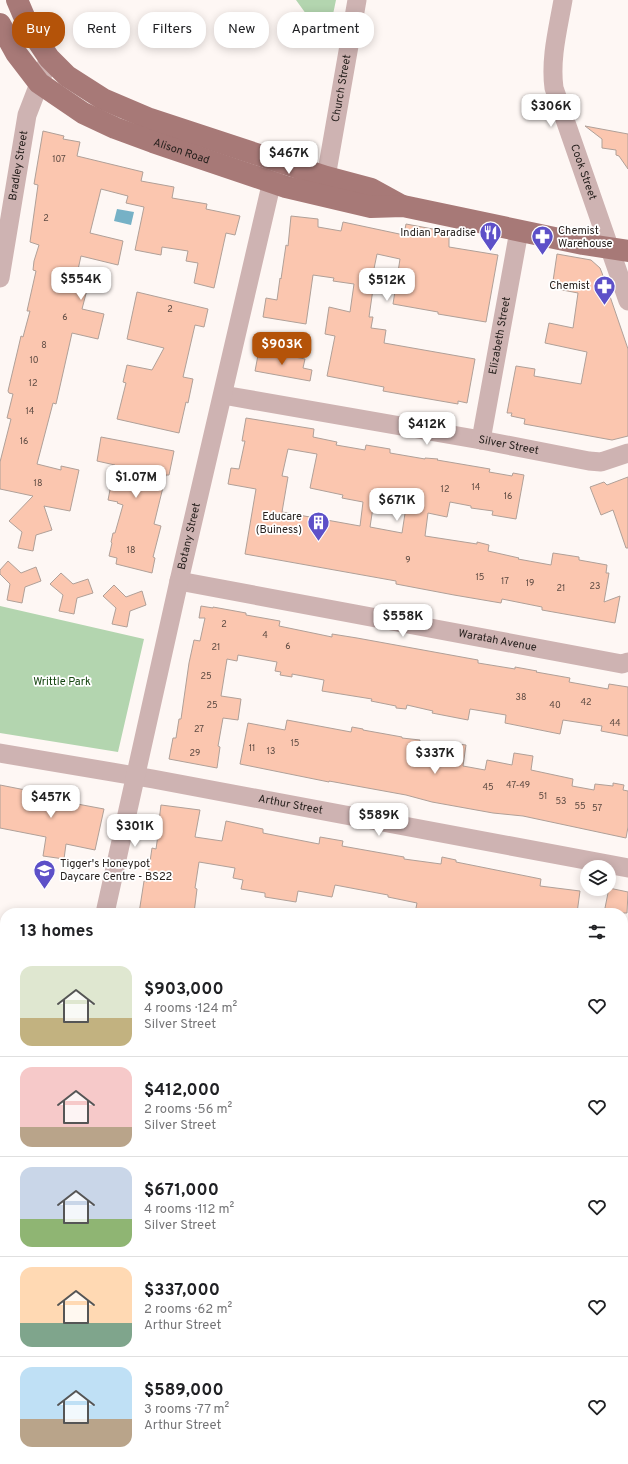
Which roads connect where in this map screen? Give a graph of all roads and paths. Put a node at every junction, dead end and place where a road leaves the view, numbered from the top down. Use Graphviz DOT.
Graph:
graph roads {
  1 [pos="17,0"];
  2 [pos="357,0"];
  3 [pos="563,0"];
  4 [pos="0,24"];
  5 [pos="49,58"];
  6 [pos="39,83"];
  7 [pos="277,161"];
  8 [pos="326,177"];
  9 [pos="272,182"];
  10 [pos="403,206"];
  11 [pos="519,231"];
  12 [pos="619,250"];
  13 [pos="0,278"];
  14 [pos="628,301"];
  15 [pos="223,395"];
  16 [pos="481,440"];
  17 [pos="628,453"];
  18 [pos="179,581"];
  19 [pos="628,662"];
  20 [pos="0,753"];
  21 [pos="135,776"];
  22 [pos="628,868"];
  23 [pos="106,908"];
  1 -- 5 [label="main road, Alison Road"];
  2 -- 8 [label="street, Church Street"];
  3 -- 12 [label="street, Cook Street"];
  4 -- 6 [label="main road, Alison Road"];
  5 -- 6 [label="street, Bradley Street"];
  5 -- 7 [label="main road, Alison Road"];
  6 -- 9 [label="main road, Alison Road"];
  6 -- 13 [label="street, Bradley Street"];
  7 -- 8 [label="main road, Alison Road"];
  7 -- 9 [label="street, Botany Street"];
  8 -- 10 [label="main road, Alison Road"];
  9 -- 10 [label="main road, Alison Road"];
  9 -- 15 [label="street, Botany Street"];
  10 -- 11 [label="main road, Alison Road"];
  11 -- 12 [label="main road, Alison Road"];
  11 -- 16 [label="street, Elizabeth Street"];
  12 -- 14 [label="street, Cook Street"];
  15 -- 16 [label="street, Silver Street"];
  15 -- 18 [label="street, Botany Street"];
  16 -- 17 [label="street, Silver Street"];
  18 -- 19 [label="street, Waratah Avenue"];
  18 -- 21 [label="street, Botany Street"];
  20 -- 21 [label="street, Arthur Street"];
  21 -- 22 [label="street, Arthur Street"];
  21 -- 23 [label="street, Botany Street"];
}
